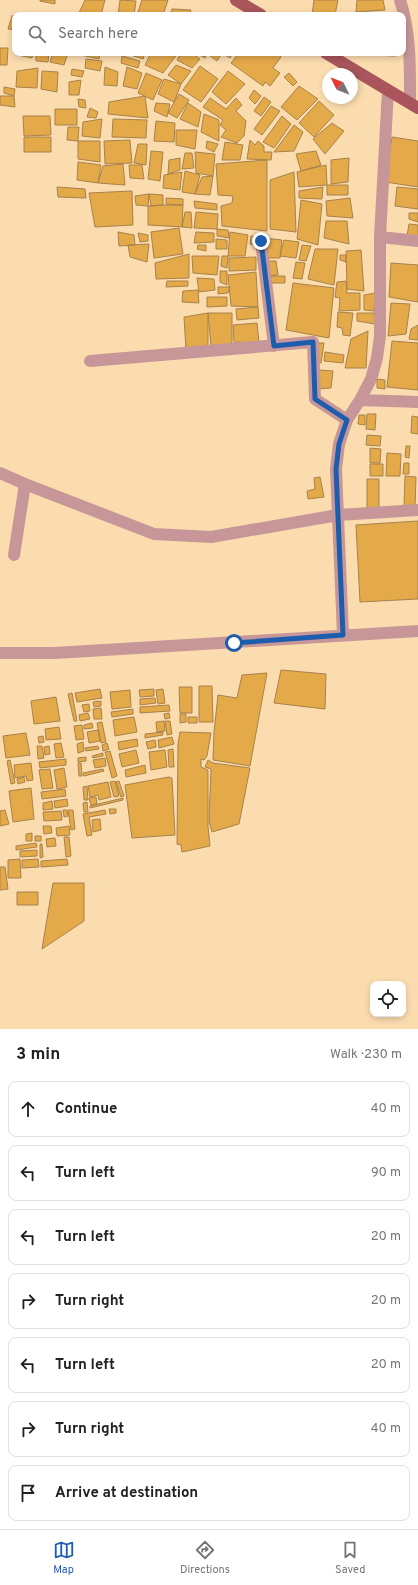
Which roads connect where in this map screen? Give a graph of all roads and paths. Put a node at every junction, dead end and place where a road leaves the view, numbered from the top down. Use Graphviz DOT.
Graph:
graph roads {
  1 [pos="236,0"];
  2 [pos="400,0"];
  3 [pos="257,12"];
  4 [pos="404,12"];
  5 [pos="406,25"];
  6 [pos="331,56"];
  7 [pos="388,90"];
  8 [pos="414,105"];
  9 [pos="380,237"];
  10 [pos="261,241"];
  11 [pos="418,241"];
  12 [pos="274,346"];
  13 [pos="90,361"];
  14 [pos="360,400"];
  15 [pos="418,402"];
  16 [pos="347,420"];
  17 [pos="0,473"];
  18 [pos="26,484"];
  19 [pos="418,510"];
  20 [pos="338,515"];
  21 [pos="14,555"];
  22 [pos="418,631"];
  23 [pos="343,635"];
  24 [pos="0,653"];
  1 -- 3 [label="main road"];
  2 -- 4 [label="street"];
  5 -- 8 [label="street"];
  6 -- 7 [label="main road"];
  7 -- 8 [label="main road"];
  7 -- 9 [label="street"];
  9 -- 11 [label="street"];
  9 -- 14 [label="street"];
  10 -- 12 [label="street"];
  12 -- 13 [label="street"];
  12 -- 16 [label="street"];
  14 -- 15 [label="street"];
  14 -- 16 [label="street"];
  16 -- 20 [label="street"];
  17 -- 18 [label="street"];
  18 -- 20 [label="street"];
  18 -- 21 [label="street"];
  19 -- 20 [label="street"];
  20 -- 23 [label="street"];
  22 -- 23 [label="street"];
  23 -- 24 [label="street"];
}
